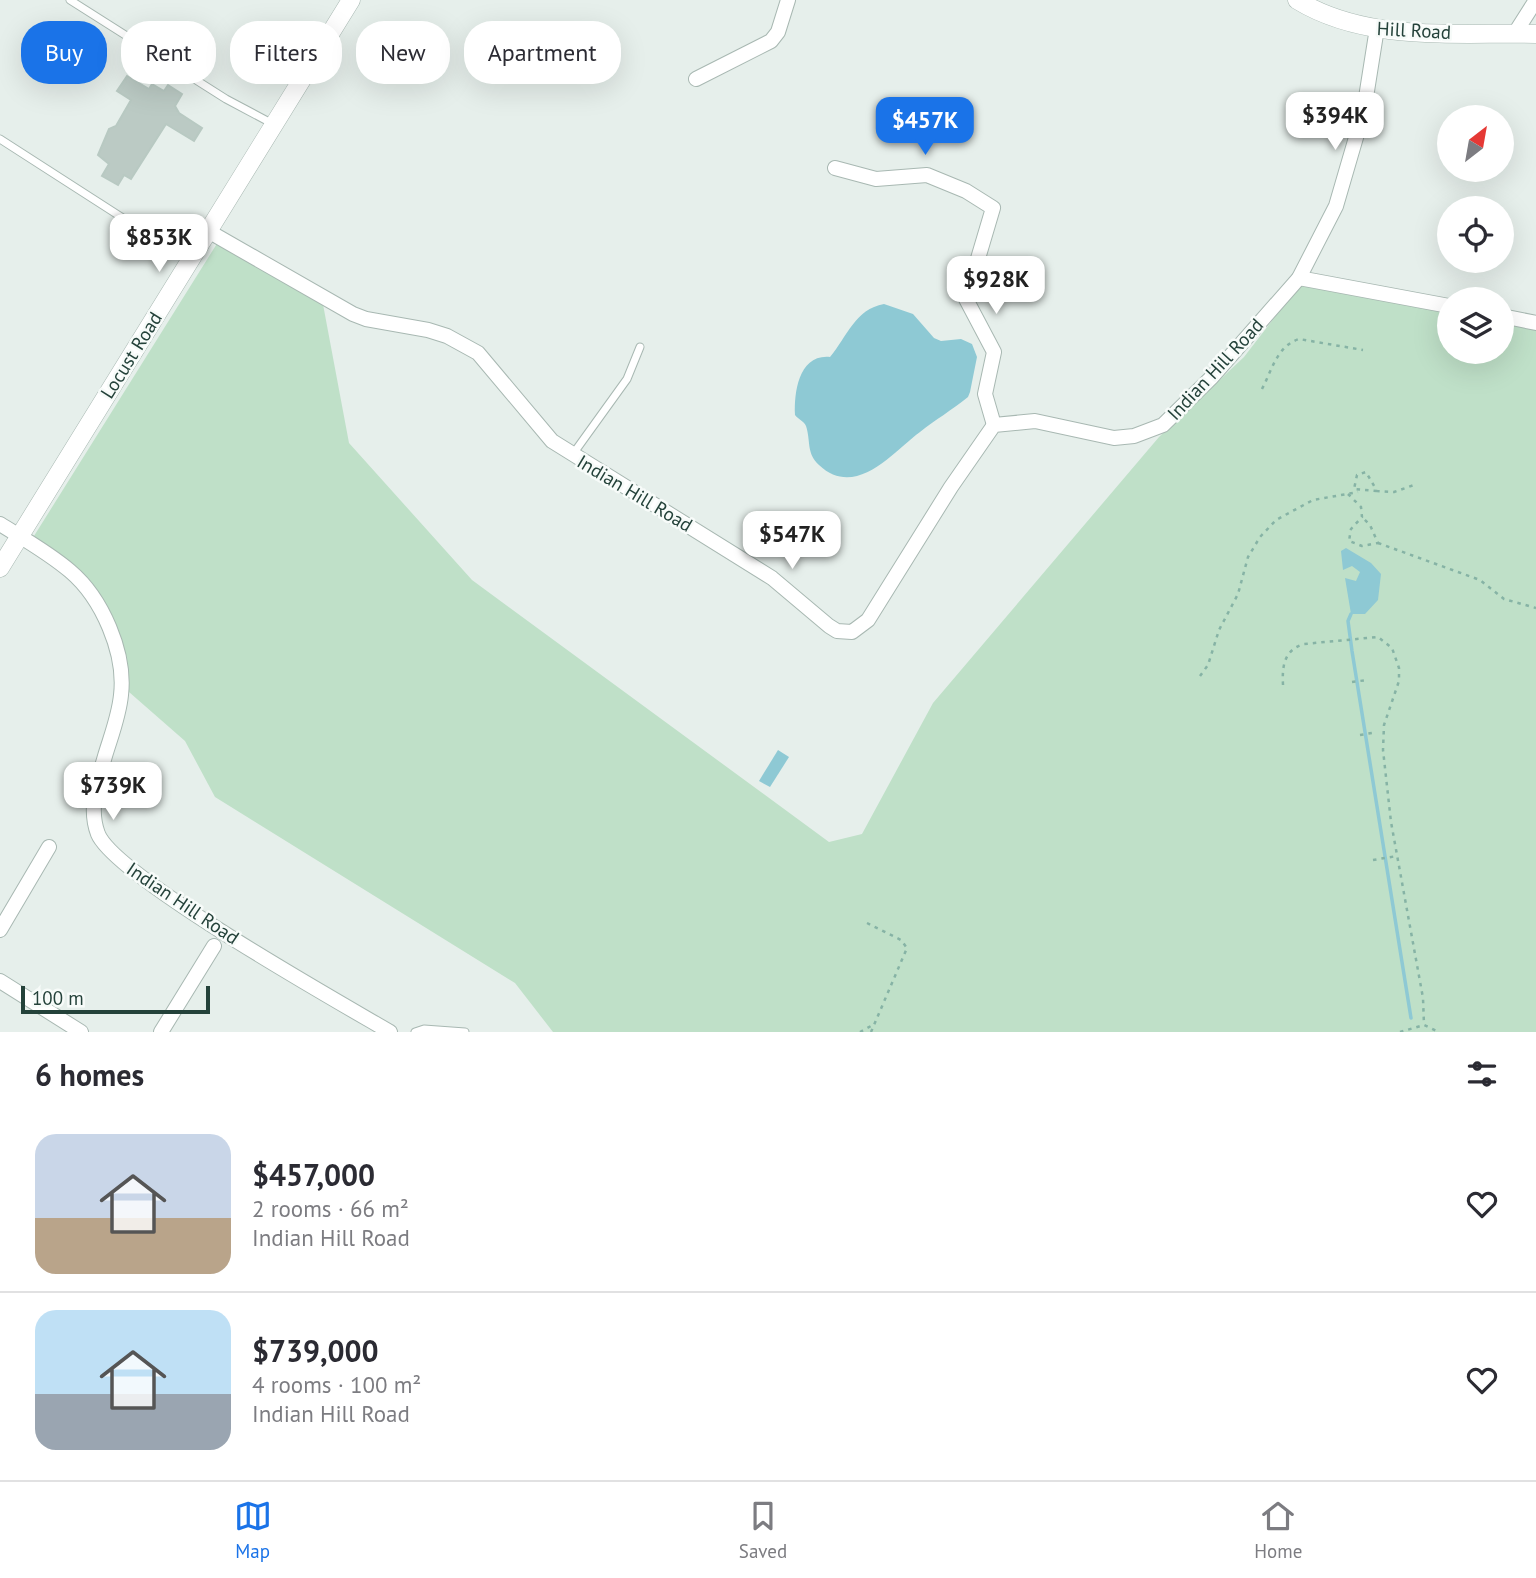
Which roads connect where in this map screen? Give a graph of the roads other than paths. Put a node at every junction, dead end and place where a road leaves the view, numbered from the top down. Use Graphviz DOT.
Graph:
graph roads {
  1 [pos="70,0"];
  2 [pos="351,0"];
  3 [pos="788,0"];
  4 [pos="1297,0"];
  5 [pos="1536,0"];
  6 [pos="1377,28"];
  7 [pos="1515,33"];
  8 [pos="1536,34"];
  9 [pos="696,79"];
  10 [pos="274,125"];
  11 [pos="0,139"];
  12 [pos="835,168"];
  13 [pos="208,231"];
  14 [pos="190,261"];
  15 [pos="1299,278"];
  16 [pos="1437,304"];
  17 [pos="1514,318"];
  18 [pos="1536,323"];
  19 [pos="639,347"];
  20 [pos="994,425"];
  21 [pos="572,455"];
  22 [pos="0,524"];
  23 [pos="20,536"];
  24 [pos="0,568"];
  25 [pos="49,847"];
  26 [pos="0,930"];
  27 [pos="214,946"];
  28 [pos="0,981"];
  29 [pos="81,1032"];
  30 [pos="161,1032"];
  31 [pos="390,1032"];
  32 [pos="415,1032"];
  33 [pos="465,1032"];
  1 -- 10 [label="lane"];
  2 -- 10 [label="street, Locust Road"];
  3 -- 9 [label="street"];
  4 -- 6 [label="street, Hill Road"];
  5 -- 7 [label="street"];
  6 -- 7 [label="street, Hill Road"];
  6 -- 15 [label="street, Indian Hill Road"];
  7 -- 8 [label="street, Hill Road"];
  10 -- 13 [label="street, Locust Road"];
  11 -- 14 [label="lane"];
  12 -- 20 [label="street"];
  13 -- 14 [label="street, Locust Road"];
  13 -- 21 [label="street, Indian Hill Road"];
  14 -- 23 [label="street, Locust Road"];
  15 -- 16 [label="street"];
  15 -- 20 [label="street, Indian Hill Road"];
  17 -- 18 [label="street"];
  19 -- 21 [label="lane"];
  20 -- 21 [label="street, Indian Hill Road"];
  22 -- 23 [label="street, Indian Hill Road"];
  23 -- 24 [label="street, Locust Road"];
  23 -- 31 [label="street, Indian Hill Road"];
  25 -- 26 [label="street"];
  27 -- 30 [label="street"];
  28 -- 29 [label="street"];
  32 -- 33 [label="lane"];
}
